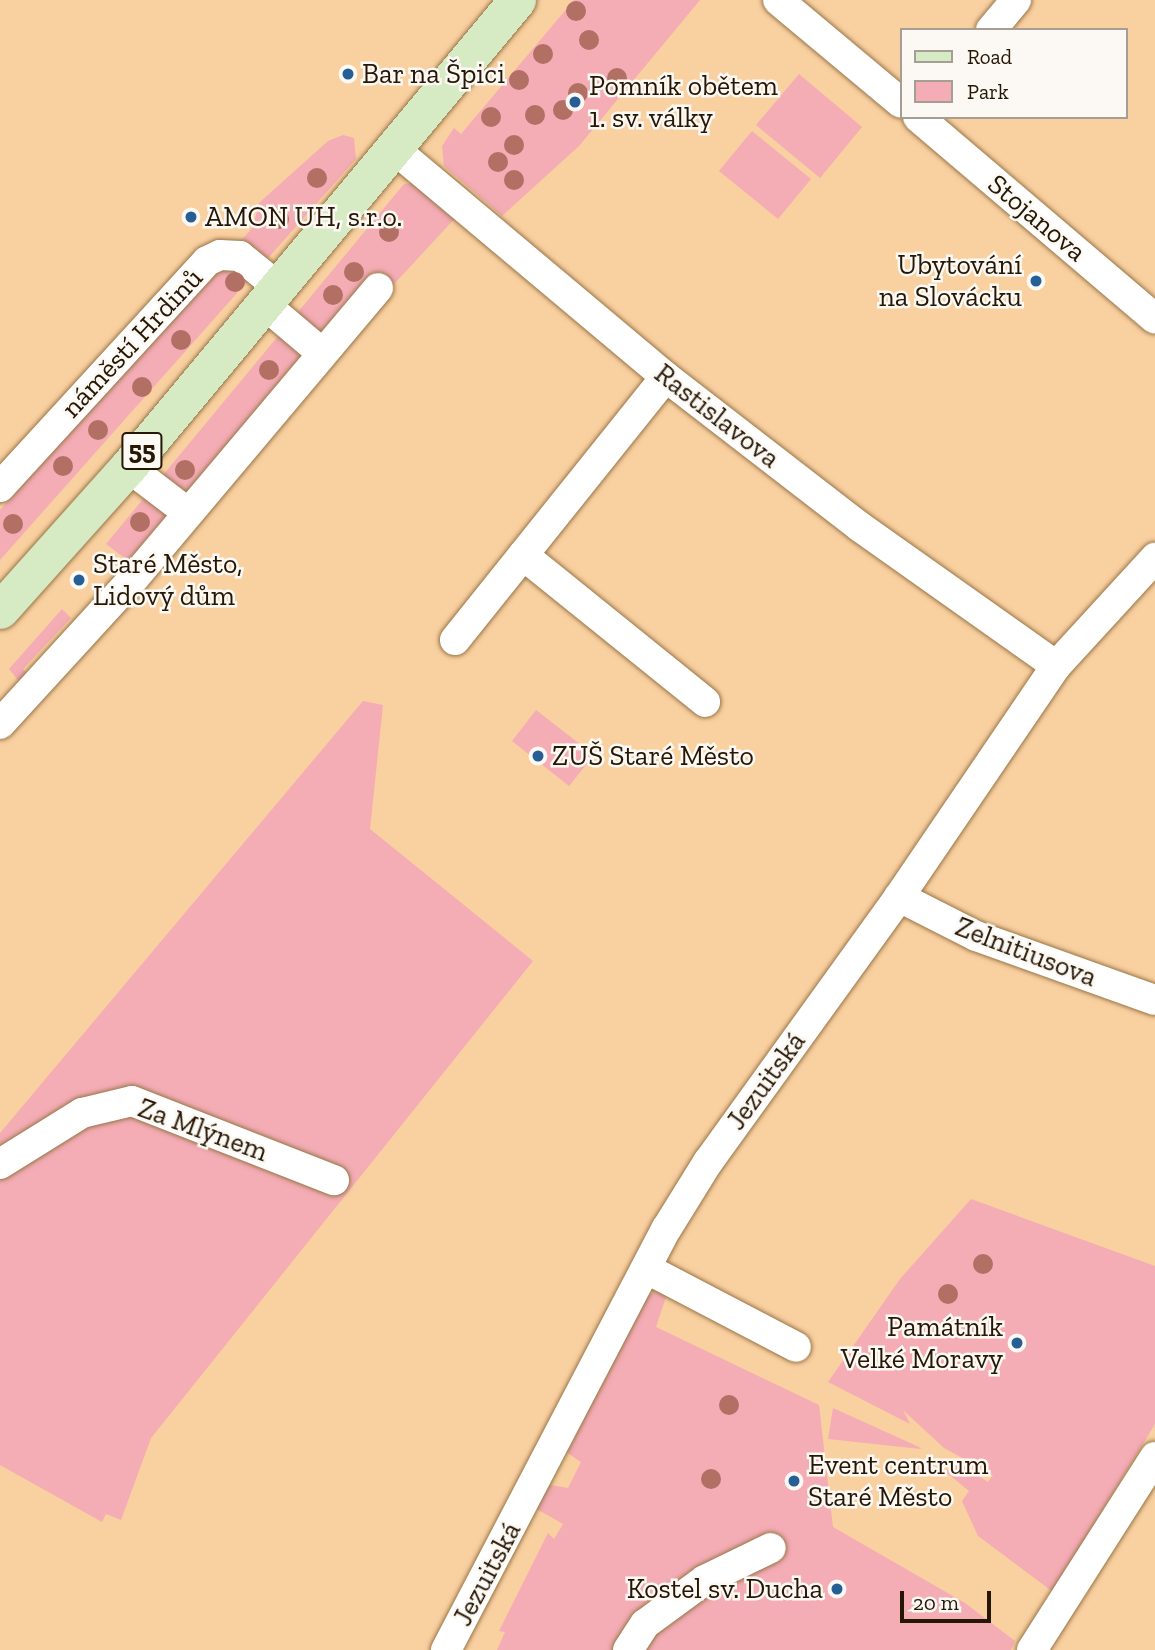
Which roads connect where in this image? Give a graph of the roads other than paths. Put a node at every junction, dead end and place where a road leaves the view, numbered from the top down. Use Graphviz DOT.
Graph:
graph roads {
  1 [pos="778,0"];
  2 [pos="1016,0"];
  3 [pos="509,3"];
  4 [pos="993,28"];
  5 [pos="900,102"];
  6 [pos="921,119"];
  7 [pos="393,148"];
  8 [pos="378,288"];
  9 [pos="271,296"];
  10 [pos="1155,319"];
  11 [pos="322,353"];
  12 [pos="666,377"];
  13 [pos="128,467"];
  14 [pos="0,487"];
  15 [pos="187,512"];
  16 [pos="523,555"];
  17 [pos="1155,558"];
  18 [pos="4,599"];
  19 [pos="455,640"];
  20 [pos="1056,666"];
  21 [pos="705,702"];
  22 [pos="0,724"];
  23 [pos="899,897"];
  24 [pos="1155,1000"];
  25 [pos="0,1164"];
  26 [pos="334,1180"];
  27 [pos="647,1269"];
  28 [pos="796,1348"];
  29 [pos="1155,1457"];
  30 [pos="771,1548"];
  31 [pos="1021,1648"];
  32 [pos="446,1650"];
  33 [pos="628,1650"];
  1 -- 5 [label="street"];
  2 -- 4 [label="street"];
  3 -- 7 [label="main road, 55"];
  6 -- 10 [label="street, Stojanova"];
  7 -- 9 [label="main road, 55"];
  7 -- 12 [label="street, Rastislavova"];
  8 -- 11 [label="street"];
  9 -- 11 [label="street, náměstí Hrdinů"];
  9 -- 13 [label="main road, 55"];
  9 -- 14 [label="street, náměstí Hrdinů"];
  11 -- 15 [label="street"];
  12 -- 16 [label="street"];
  12 -- 20 [label="street, Rastislavova"];
  13 -- 15 [label="street"];
  13 -- 18 [label="main road, 55"];
  15 -- 22 [label="street"];
  16 -- 19 [label="street"];
  16 -- 21 [label="street"];
  17 -- 20 [label="street, Jezuitská"];
  20 -- 23 [label="street, Jezuitská"];
  23 -- 24 [label="street, Zelnitiusova"];
  23 -- 27 [label="street, Jezuitská"];
  25 -- 26 [label="street, Za Mlýnem"];
  27 -- 28 [label="street"];
  27 -- 32 [label="street, Jezuitská"];
  29 -- 31 [label="street"];
  30 -- 33 [label="street"];
}
